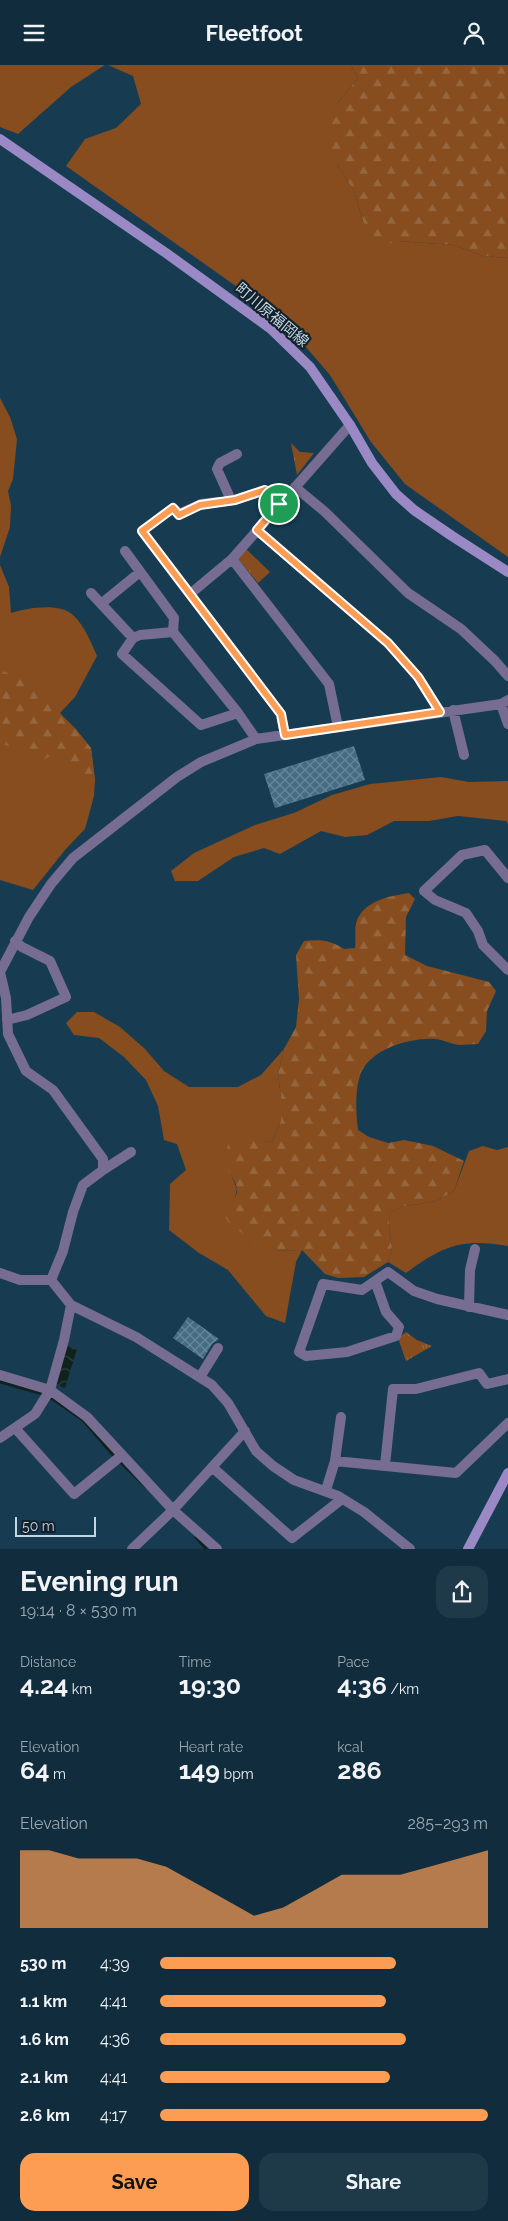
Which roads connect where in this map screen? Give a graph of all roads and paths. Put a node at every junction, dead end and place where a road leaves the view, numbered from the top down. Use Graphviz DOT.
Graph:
graph roads {
  1 [pos="0,139"];
  2 [pos="350,425"];
  3 [pos="237,454"];
  4 [pos="295,487"];
  5 [pos="231,500"];
  6 [pos="279,504"];
  7 [pos="257,530"];
  8 [pos="126,551"];
  9 [pos="232,559"];
  10 [pos="140,572"];
  11 [pos="508,572"];
  12 [pos="91,593"];
  13 [pos="190,594"];
  14 [pos="102,603"];
  15 [pos="173,632"];
  16 [pos="133,638"];
  17 [pos="508,676"];
  18 [pos="505,702"];
  19 [pos="453,711"];
  20 [pos="440,712"];
  21 [pos="238,713"];
  22 [pos="508,723"];
  23 [pos="338,727"];
  24 [pos="285,735"];
  25 [pos="256,739"];
  26 [pos="464,755"];
  27 [pos="508,878"];
  28 [pos="15,941"];
  29 [pos="2,964"];
  30 [pos="508,969"];
  31 [pos="7,1020"];
  32 [pos="131,1152"];
  33 [pos="103,1170"];
  34 [pos="475,1249"];
  35 [pos="0,1273"];
  36 [pos="52,1280"];
  37 [pos="375,1281"];
  38 [pos="71,1305"];
  39 [pos="469,1307"];
  40 [pos="508,1315"];
  41 [pos="218,1348"];
  42 [pos="0,1375"];
  43 [pos="200,1377"];
  44 [pos="508,1379"];
  45 [pos="50,1390"];
  46 [pos="341,1417"];
  47 [pos="508,1423"];
  48 [pos="15,1428"];
  49 [pos="245,1431"];
  50 [pos="0,1438"];
  51 [pos="121,1456"];
  52 [pos="335,1461"];
  53 [pos="385,1465"];
  54 [pos="212,1467"];
  55 [pos="508,1473"];
  56 [pos="326,1490"];
  57 [pos="342,1499"];
  58 [pos="173,1510"];
  59 [pos="132,1549"];
  60 [pos="217,1549"];
  61 [pos="410,1549"];
  62 [pos="468,1549"];
  1 -- 2 [label="main road, 町川原福岡線"];
  2 -- 4 [label="street"];
  2 -- 11 [label="main road, 町川原福岡線"];
  3 -- 5 [label="street"];
  4 -- 6 [label="street"];
  4 -- 17 [label="street"];
  5 -- 6 [label="street"];
  5 -- 13 [label="street"];
  6 -- 7 [label="street"];
  7 -- 9 [label="street"];
  7 -- 20 [label="street"];
  8 -- 10 [label="street"];
  9 -- 13 [label="street"];
  9 -- 23 [label="street"];
  10 -- 14 [label="street"];
  10 -- 15 [label="street"];
  12 -- 14 [label="street"];
  13 -- 24 [label="street"];
  14 -- 16 [label="street"];
  15 -- 16 [label="street"];
  15 -- 21 [label="street"];
  16 -- 21 [label="street"];
  18 -- 19 [label="street"];
  18 -- 22 [label="street"];
  19 -- 20 [label="street"];
  19 -- 26 [label="street"];
  20 -- 23 [label="street"];
  21 -- 25 [label="street"];
  23 -- 24 [label="street"];
  24 -- 25 [label="street"];
  25 -- 28 [label="street"];
  27 -- 30 [label="street"];
  28 -- 29 [label="street"];
  28 -- 31 [label="street"];
  29 -- 31 [label="street"];
  31 -- 33 [label="street"];
  32 -- 33 [label="street"];
  33 -- 36 [label="street"];
  34 -- 39 [label="street"];
  35 -- 36 [label="street"];
  36 -- 38 [label="street"];
  37 -- 37 [label="street"];
  37 -- 39 [label="street"];
  38 -- 43 [label="street"];
  38 -- 45 [label="street"];
  39 -- 40 [label="street"];
  41 -- 43 [label="street"];
  42 -- 45 [label="street"];
  43 -- 49 [label="street"];
  44 -- 53 [label="street"];
  45 -- 48 [label="street"];
  45 -- 51 [label="street"];
  46 -- 52 [label="street"];
  47 -- 53 [label="street"];
  48 -- 50 [label="street"];
  48 -- 51 [label="street"];
  49 -- 54 [label="street"];
  49 -- 56 [label="street"];
  51 -- 58 [label="street"];
  52 -- 53 [label="street"];
  52 -- 56 [label="street"];
  54 -- 57 [label="street"];
  54 -- 58 [label="street"];
  55 -- 62 [label="main road"];
  56 -- 57 [label="street"];
  57 -- 61 [label="street"];
  58 -- 59 [label="street"];
  58 -- 60 [label="street"];
}
